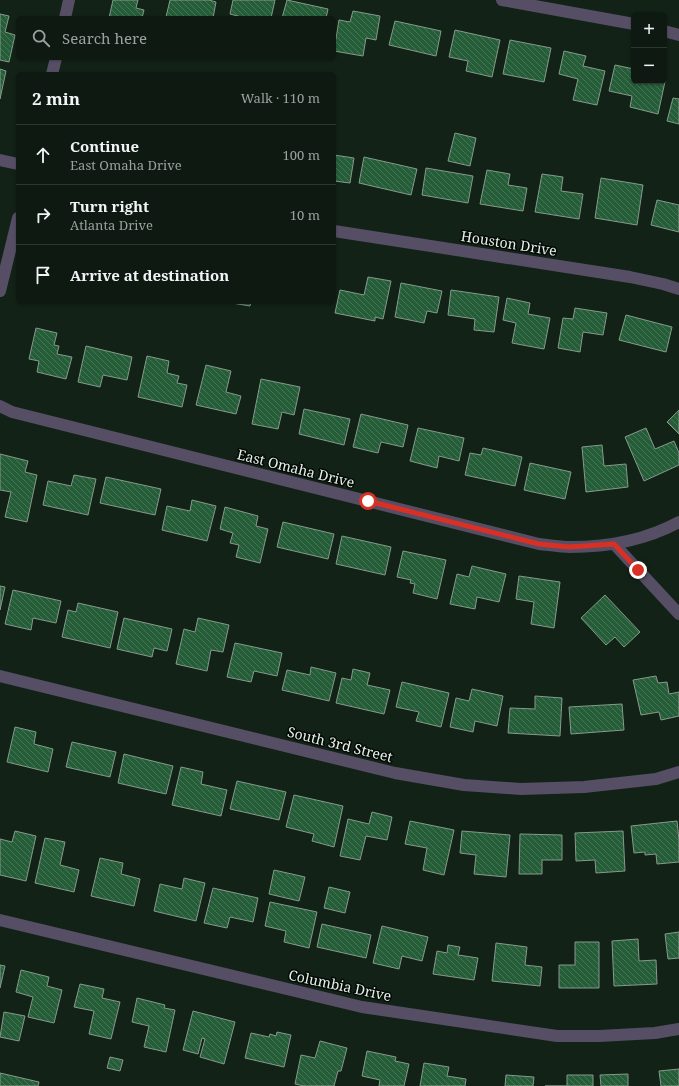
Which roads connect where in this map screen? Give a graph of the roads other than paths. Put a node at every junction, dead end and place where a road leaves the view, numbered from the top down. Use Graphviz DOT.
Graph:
graph roads {
  1 [pos="69,0"];
  2 [pos="502,0"];
  3 [pos="65,16"];
  4 [pos="631,23"];
  5 [pos="667,32"];
  6 [pos="679,35"];
  7 [pos="56,60"];
  8 [pos="52,72"];
  9 [pos="0,160"];
  10 [pos="16,164"];
  11 [pos="16,226"];
  12 [pos="336,231"];
  13 [pos="679,290"];
  14 [pos="0,291"];
  15 [pos="0,406"];
  16 [pos="679,522"];
  17 [pos="614,544"];
  18 [pos="679,614"];
  19 [pos="0,676"];
  20 [pos="679,772"];
  21 [pos="0,920"];
  22 [pos="679,1029"];
  1 -- 3 [label="street"];
  2 -- 4 [label="street"];
  5 -- 6 [label="street"];
  7 -- 8 [label="street"];
  9 -- 10 [label="street"];
  11 -- 14 [label="street"];
  12 -- 13 [label="street, Houston Drive"];
  15 -- 17 [label="street, East Omaha Drive"];
  16 -- 17 [label="street, East Omaha Drive"];
  17 -- 18 [label="street"];
  19 -- 20 [label="street, South 3rd Street"];
  21 -- 22 [label="street, Columbia Drive"];
}
